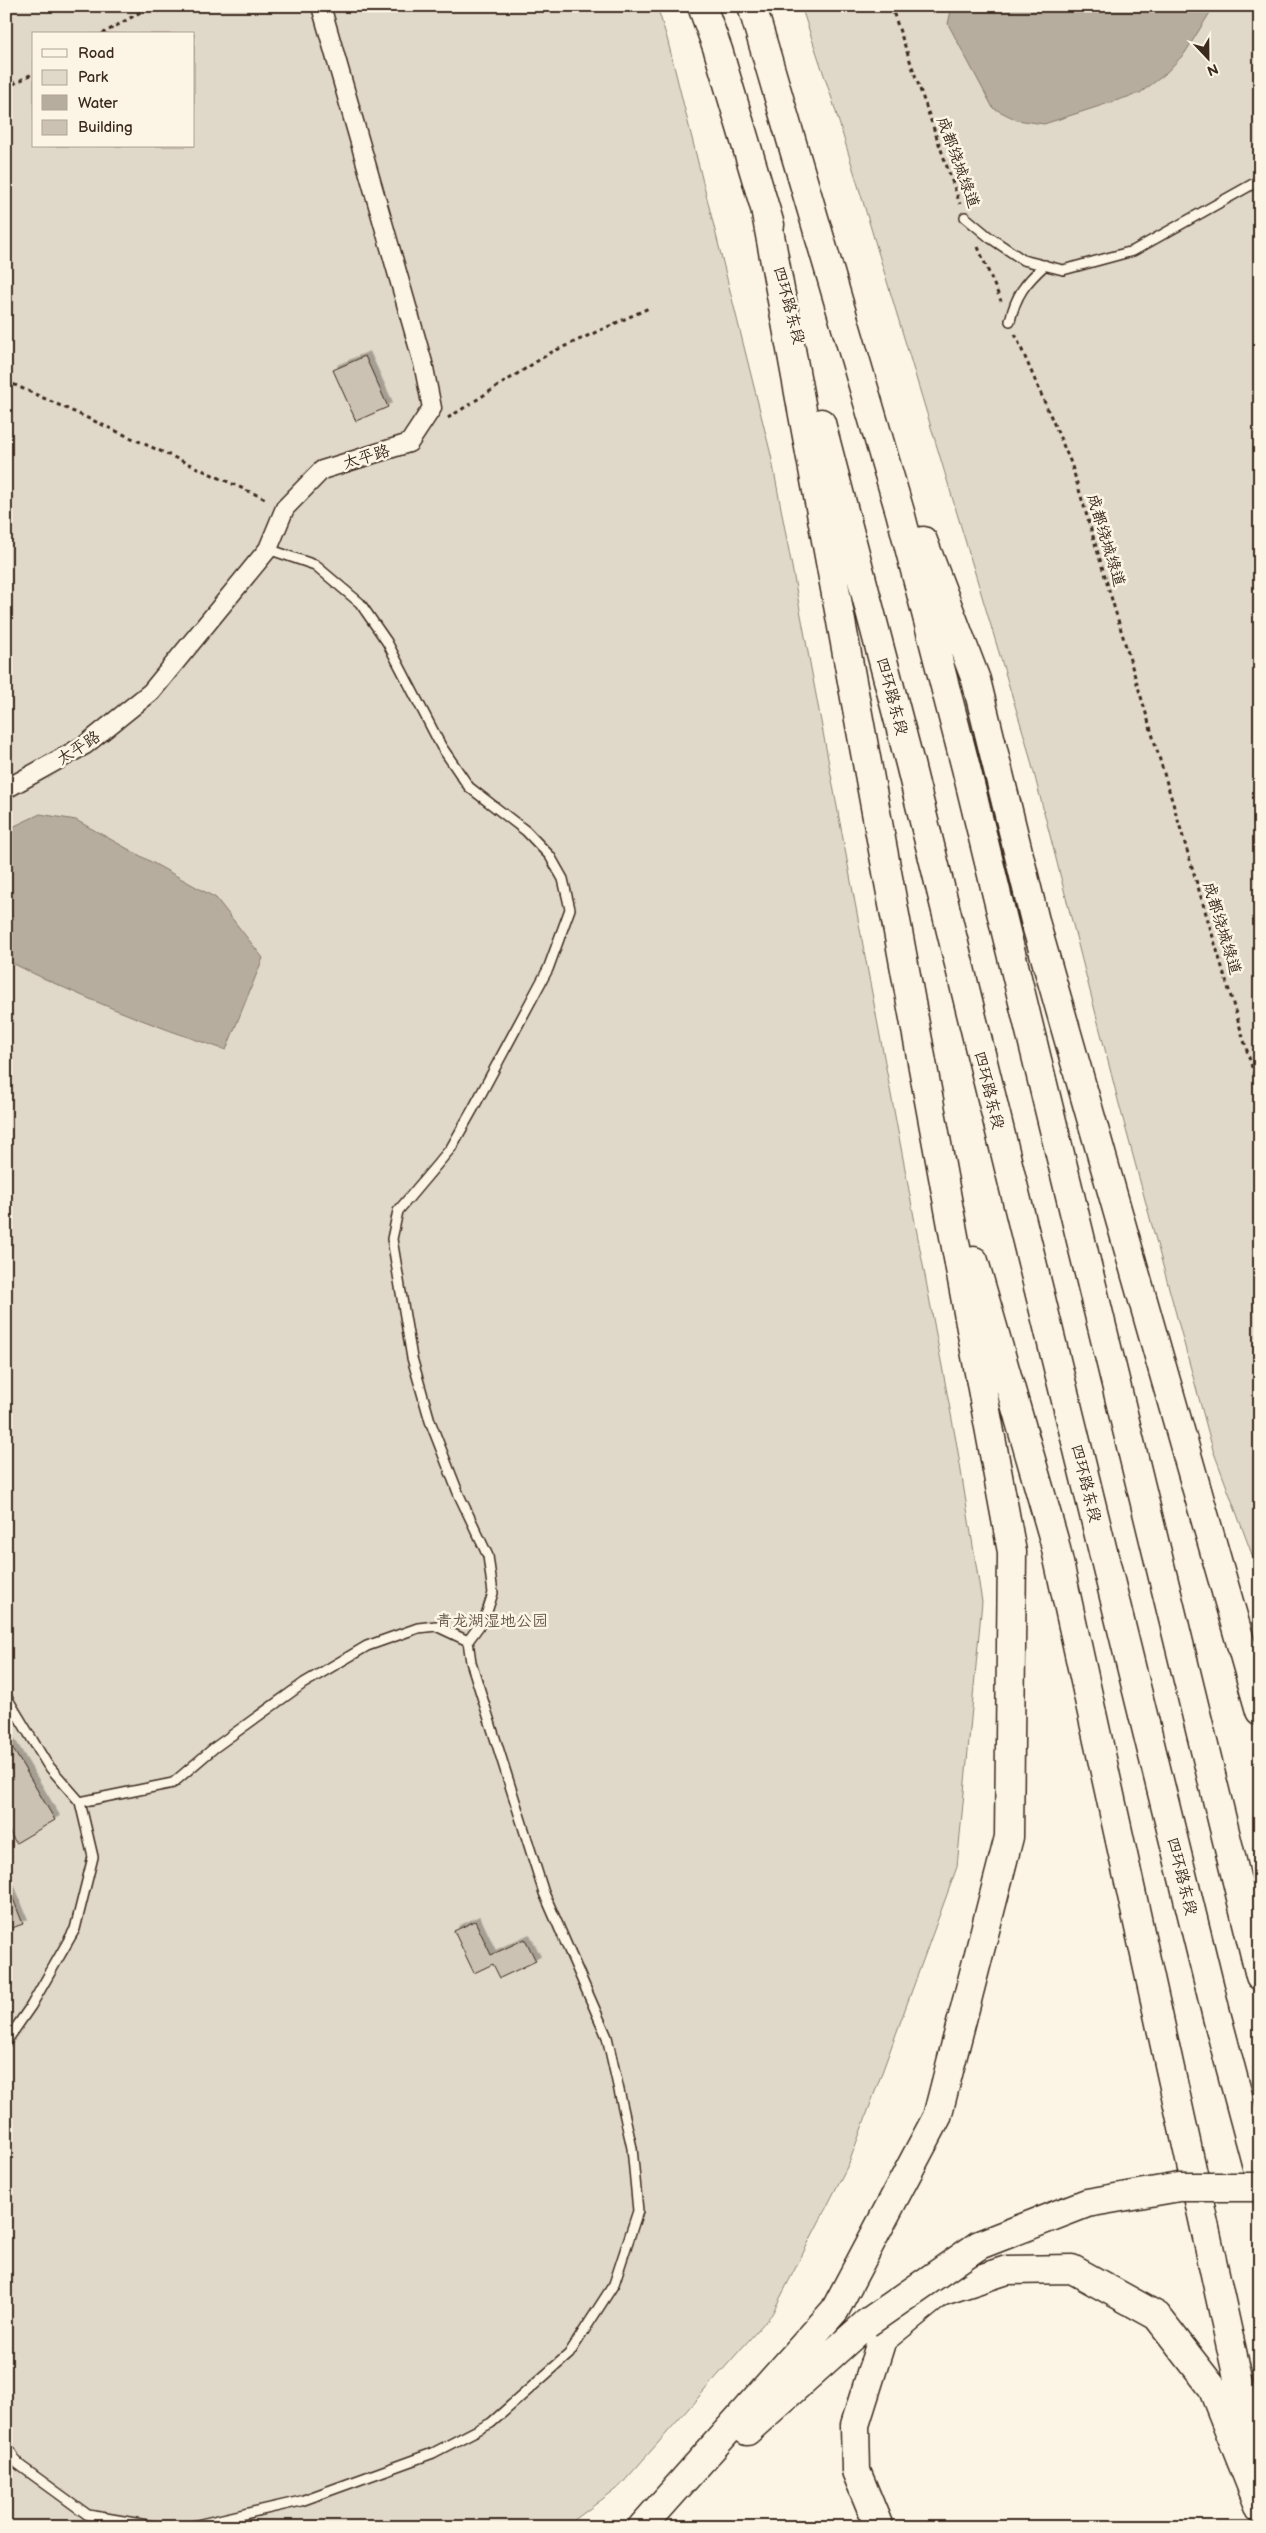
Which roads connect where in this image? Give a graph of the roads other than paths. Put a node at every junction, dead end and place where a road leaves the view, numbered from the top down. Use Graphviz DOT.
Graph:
graph roads {
  1 [pos="321,6"];
  2 [pos="702,6"];
  3 [pos="752,6"];
  4 [pos="1260,180"];
  5 [pos="765,208"];
  6 [pos="965,217"];
  7 [pos="1045,266"];
  8 [pos="1010,321"];
  9 [pos="861,377"];
  10 [pos="268,549"];
  11 [pos="6,789"];
  12 [pos="930,1106"];
  13 [pos="1198,1494"];
  14 [pos="468,1641"];
  15 [pos="1260,1646"];
  16 [pos="6,1696"];
  17 [pos="1260,1711"];
  18 [pos="80,1802"];
  19 [pos="1260,1976"];
  20 [pos="6,2042"];
  21 [pos="1260,2178"];
  22 [pos="1260,2187"];
  23 [pos="6,2444"];
  24 [pos="1260,2479"];
  25 [pos="1260,2508"];
  26 [pos="159,2527"];
  27 [pos="188,2527"];
  28 [pos="642,2527"];
  29 [pos="879,2527"];
  1 -- 10 [label="street, 太平路"];
  2 -- 5 [label="highway, 四环路东段"];
  3 -- 9 [label="highway"];
  4 -- 7 [label="lane"];
  5 -- 12 [label="highway"];
  5 -- 21 [label="highway, 四环路东段"];
  6 -- 7 [label="lane"];
  7 -- 8 [label="lane"];
  9 -- 13 [label="highway"];
  9 -- 19 [label="highway"];
  10 -- 11 [label="street, 太平路"];
  10 -- 14 [label="lane"];
  12 -- 24 [label="highway"];
  12 -- 28 [label="highway"];
  13 -- 15 [label="highway"];
  13 -- 17 [label="highway"];
  14 -- 18 [label="lane"];
  14 -- 27 [label="lane"];
  16 -- 18 [label="lane"];
  18 -- 20 [label="lane"];
  22 -- 28 [label="highway, bridge"];
  23 -- 26 [label="lane"];
  25 -- 29 [label="highway"];
}
